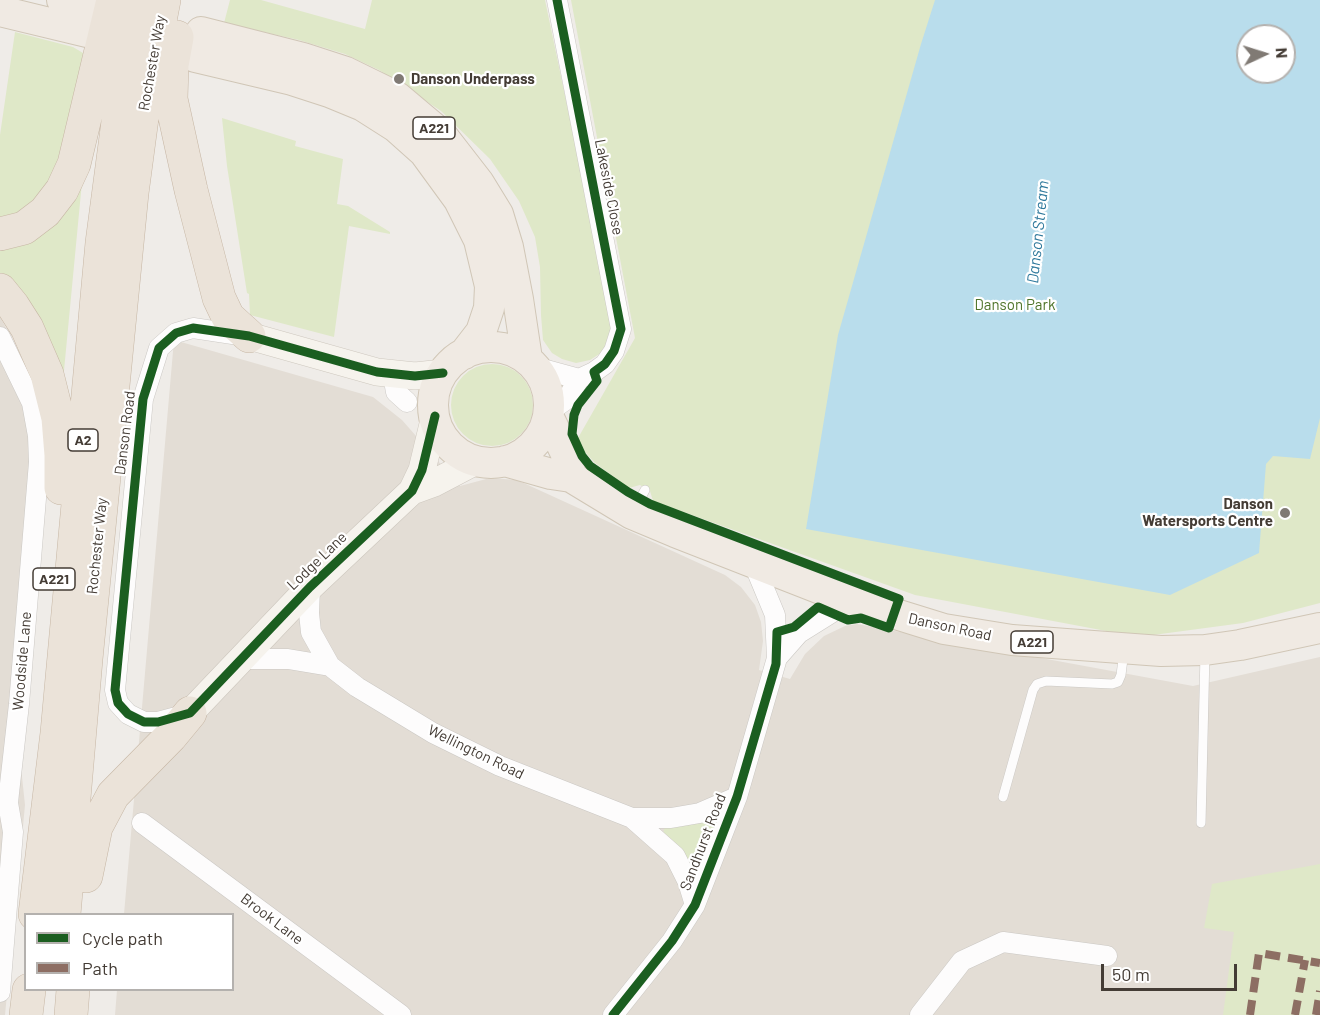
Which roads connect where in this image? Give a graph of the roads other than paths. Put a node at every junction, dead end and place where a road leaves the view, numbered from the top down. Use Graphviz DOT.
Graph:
graph roads {
  1 [pos="62,0"];
  2 [pos="138,0"];
  3 [pos="164,0"];
  4 [pos="185,0"];
  5 [pos="557,0"];
  6 [pos="0,11"];
  7 [pos="102,14"];
  8 [pos="0,234"];
  9 [pos="0,290"];
  10 [pos="249,336"];
  11 [pos="0,337"];
  12 [pos="453,363"];
  13 [pos="531,363"];
  14 [pos="393,375"];
  15 [pos="579,379"];
  16 [pos="407,402"];
  17 [pos="549,414"];
  18 [pos="435,416"];
  19 [pos="476,461"];
  20 [pos="505,462"];
  21 [pos="571,477"];
  22 [pos="412,491"];
  23 [pos="753,562"];
  24 [pos="310,588"];
  25 [pos="844,598"];
  26 [pos="1320,628"];
  27 [pos="1124,649"];
  28 [pos="1205,650"];
  29 [pos="777,658"];
  30 [pos="243,659"];
  31 [pos="330,666"];
  32 [pos="190,713"];
  33 [pos="737,797"];
  34 [pos="1004,797"];
  35 [pos="4,803"];
  36 [pos="632,818"];
  37 [pos="142,823"];
  38 [pos="1201,823"];
  39 [pos="38,882"];
  40 [pos="695,905"];
  41 [pos="35,913"];
  42 [pos="64,913"];
  43 [pos="80,913"];
  44 [pos="1107,956"];
  45 [pos="29,991"];
  46 [pos="58,991"];
  47 [pos="73,991"];
  48 [pos="0,992"];
  49 [pos="26,1015"];
  50 [pos="56,1015"];
  51 [pos="71,1015"];
  52 [pos="401,1015"];
  53 [pos="613,1015"];
  54 [pos="920,1015"];
  1 -- 7 [label="main road"];
  2 -- 39 [label="highway, Rochester Way / A2"];
  3 -- 42 [label="highway, Rochester Way / A2"];
  4 -- 10 [label="highway"];
  5 -- 15 [label="street, Lakeside Close"];
  6 -- 7 [label="main road"];
  7 -- 8 [label="highway"];
  9 -- 39 [label="highway, A221"];
  10 -- 14 [label="street, Danson Road"];
  10 -- 32 [label="street, Danson Road"];
  11 -- 35 [label="street, Woodside Lane"];
  12 -- 13 [label="main road"];
  12 -- 13 [label="main road, A221"];
  12 -- 14 [label="street, Danson Road"];
  12 -- 18 [label="main road"];
  13 -- 15 [label="street"];
  13 -- 17 [label="main road"];
  14 -- 16 [label="street"];
  15 -- 17 [label="street, Lakeside Close"];
  17 -- 20 [label="main road"];
  17 -- 21 [label="main road"];
  18 -- 19 [label="main road"];
  18 -- 22 [label="street, Lodge Lane"];
  19 -- 20 [label="main road"];
  19 -- 22 [label="street, Lodge Lane"];
  20 -- 21 [label="main road, Danson Road / A221"];
  21 -- 23 [label="main road, Danson Road / A221"];
  22 -- 24 [label="street, Lodge Lane"];
  23 -- 25 [label="main road, Danson Road / A221"];
  23 -- 29 [label="street, Sandhurst Road"];
  24 -- 30 [label="street, Lodge Lane"];
  24 -- 31 [label="street, Wellington Road"];
  25 -- 27 [label="main road, Danson Road / A221"];
  25 -- 29 [label="street, Sandhurst Road"];
  26 -- 28 [label="main road, Danson Road / A221"];
  27 -- 28 [label="main road, Danson Road / A221"];
  27 -- 34 [label="lane"];
  28 -- 38 [label="lane"];
  29 -- 33 [label="street, Sandhurst Road"];
  30 -- 31 [label="street, Wellington Road"];
  30 -- 32 [label="street, Lodge Lane"];
  31 -- 36 [label="street, Wellington Road"];
  32 -- 43 [label="highway"];
  33 -- 36 [label="street, Wellington Road"];
  33 -- 40 [label="street, Sandhurst Road"];
  35 -- 48 [label="street, Woodside Lane"];
  36 -- 40 [label="street, Wellington Road"];
  37 -- 52 [label="street, Brook Lane"];
  39 -- 41 [label="highway, A2"];
  40 -- 53 [label="street, Sandhurst Road"];
  44 -- 54 [label="street"];
  45 -- 49 [label="highway"];
  46 -- 50 [label="highway"];
  47 -- 51 [label="highway"];
}
